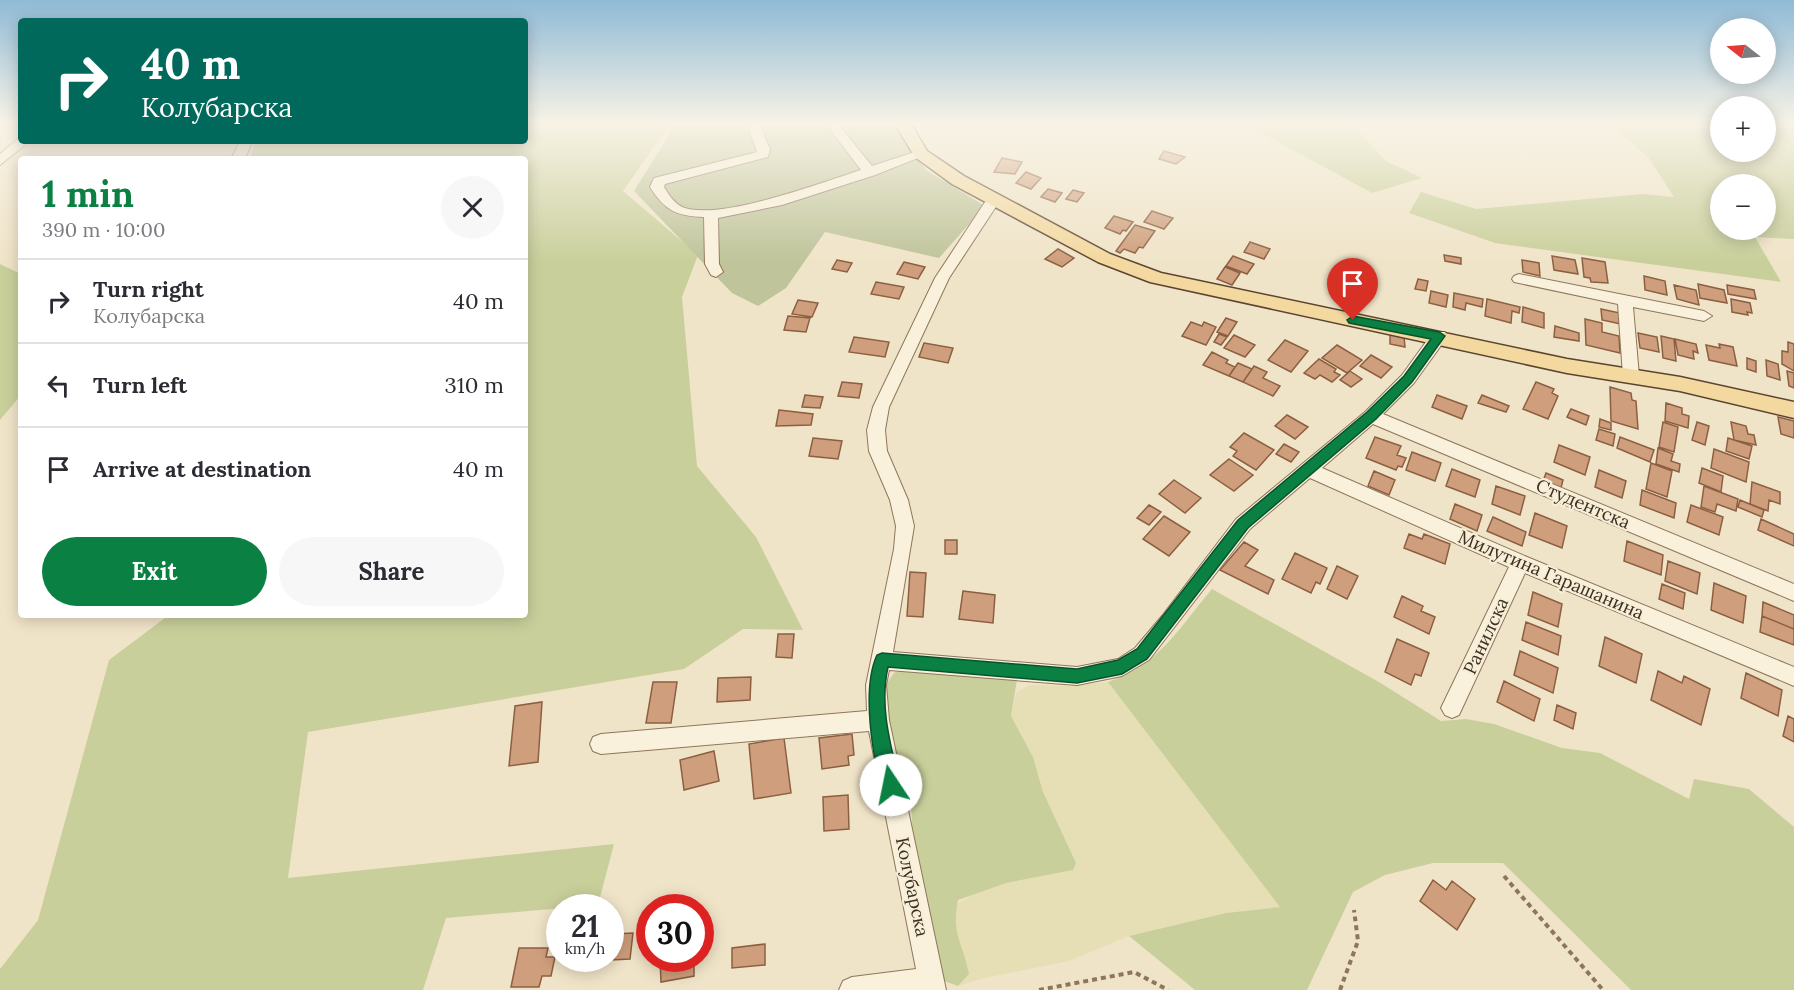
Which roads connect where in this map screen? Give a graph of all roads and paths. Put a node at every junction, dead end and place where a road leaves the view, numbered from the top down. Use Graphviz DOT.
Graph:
graph roads {
  1 [pos="701,170"];
  2 [pos="875,170"];
  3 [pos="944,170"];
  4 [pos="870,172"];
  5 [pos="994,199"];
  6 [pos="711,215"];
  7 [pos="716,273"];
  8 [pos="1519,279"];
  9 [pos="1625,300"];
  10 [pos="1704,316"];
  11 [pos="1439,336"];
  12 [pos="1631,376"];
  13 [pos="1794,410"];
  14 [pos="1371,416"];
  15 [pos="1310,470"];
  16 [pos="1520,563"];
  17 [pos="1794,593"];
  18 [pos="882,660"];
  19 [pos="1794,677"];
  20 [pos="1452,708"];
  21 [pos="878,720"];
  22 [pos="601,744"];
  23 [pos="1504,876"];
  24 [pos="1354,910"];
  25 [pos="932,985"];
  26 [pos="852,990"];
  27 [pos="1039,990"];
  28 [pos="1168,990"];
  29 [pos="1340,990"];
  30 [pos="1603,990"];
  1 -- 6 [label="street"];
  2 -- 4 [label="street"];
  3 -- 5 [label="main road"];
  4 -- 6 [label="street"];
  5 -- 11 [label="main road"];
  5 -- 18 [label="street, Колубарска"];
  6 -- 7 [label="street"];
  8 -- 9 [label="street"];
  9 -- 10 [label="street"];
  9 -- 12 [label="street"];
  11 -- 12 [label="main road"];
  11 -- 14 [label="street"];
  12 -- 13 [label="main road"];
  14 -- 15 [label="street"];
  14 -- 17 [label="street, Студентска"];
  15 -- 16 [label="street, Милутина Гарашанина"];
  15 -- 18 [label="street"];
  16 -- 19 [label="street, Милутина Гарашанина"];
  16 -- 20 [label="street, Ранилска"];
  18 -- 21 [label="street, Колубарска"];
  21 -- 22 [label="street"];
  21 -- 25 [label="street, Колубарска"];
  23 -- 30 [label="path"];
  24 -- 29 [label="path"];
  25 -- 26 [label="street"];
  27 -- 28 [label="path"];
}
